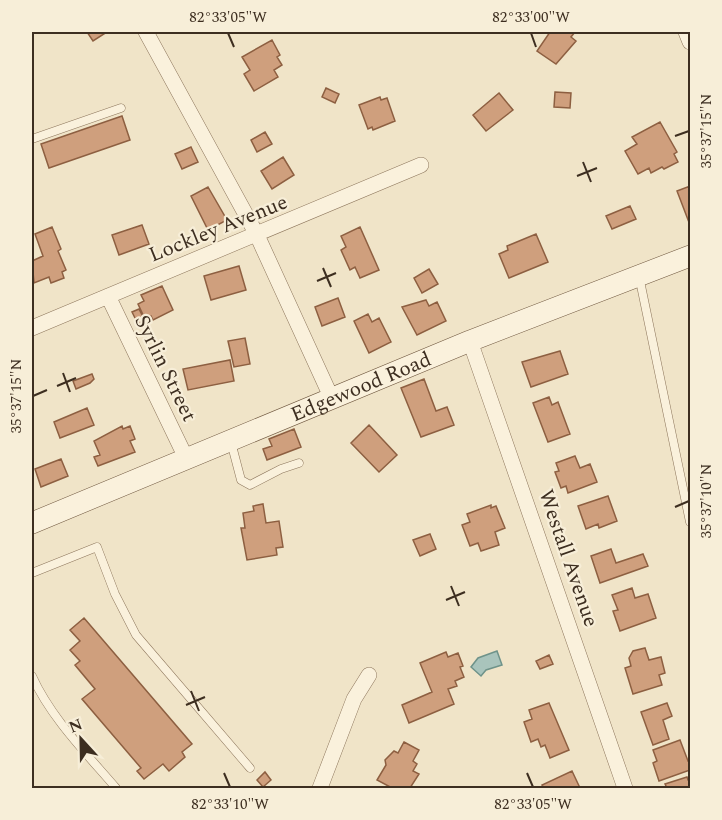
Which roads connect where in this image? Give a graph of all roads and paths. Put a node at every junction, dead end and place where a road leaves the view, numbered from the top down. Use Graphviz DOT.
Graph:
graph roads {
  1 [pos="146,32"];
  2 [pos="686,32"];
  3 [pos="690,42"];
  4 [pos="121,108"];
  5 [pos="32,139"];
  6 [pos="421,165"];
  7 [pos="257,235"];
  8 [pos="690,256"];
  9 [pos="638,275"];
  10 [pos="108,296"];
  11 [pos="32,328"];
  12 [pos="470,341"];
  13 [pos="333,399"];
  14 [pos="231,440"];
  15 [pos="186,458"];
  16 [pos="299,463"];
  17 [pos="33,519"];
  18 [pos="690,522"];
  19 [pos="32,573"];
  20 [pos="369,675"];
  21 [pos="32,676"];
  22 [pos="250,768"];
  23 [pos="116,789"];
  24 [pos="320,789"];
  25 [pos="625,789"];
  1 -- 7 [label="street"];
  2 -- 3 [label="street"];
  4 -- 5 [label="lane"];
  6 -- 7 [label="street, Lockley Avenue"];
  7 -- 10 [label="street, Lockley Avenue"];
  7 -- 13 [label="street"];
  8 -- 9 [label="street, Edgewood Road"];
  9 -- 12 [label="street, Edgewood Road"];
  9 -- 18 [label="lane"];
  10 -- 11 [label="street, Lockley Avenue"];
  10 -- 15 [label="street, Syrlin Street"];
  12 -- 13 [label="street, Edgewood Road"];
  12 -- 25 [label="street, Westall Avenue"];
  13 -- 14 [label="street, Edgewood Road"];
  14 -- 15 [label="street, Edgewood Road"];
  14 -- 16 [label="lane"];
  15 -- 17 [label="street, Edgewood Road"];
  19 -- 22 [label="lane"];
  20 -- 24 [label="street"];
  21 -- 23 [label="lane"];
}
